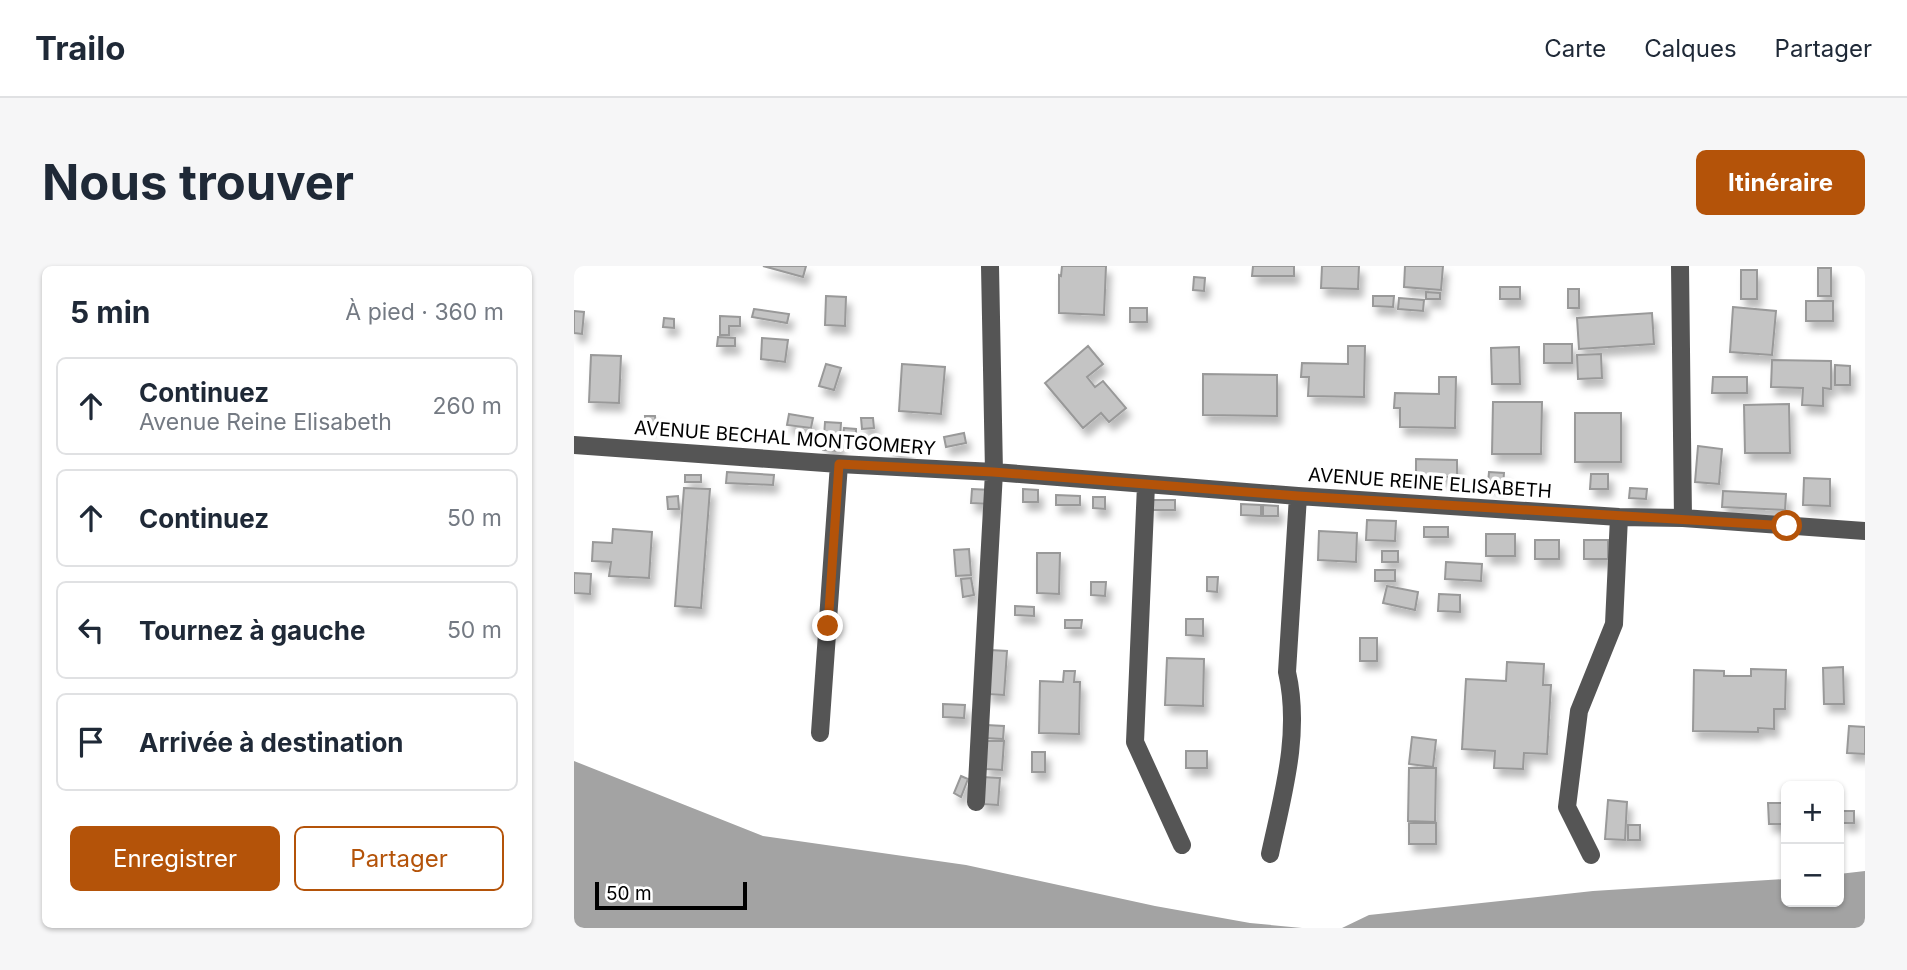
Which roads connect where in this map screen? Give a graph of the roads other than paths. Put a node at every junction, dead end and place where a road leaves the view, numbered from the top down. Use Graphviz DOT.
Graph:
graph roads {
  1 [pos="990,266"];
  2 [pos="1680,266"];
  3 [pos="574,445"];
  4 [pos="839,464"];
  5 [pos="993,472"];
  6 [pos="1146,485"];
  7 [pos="1298,496"];
  8 [pos="1619,517"];
  9 [pos="1683,518"];
  10 [pos="1865,531"];
  11 [pos="820,733"];
  12 [pos="976,802"];
  13 [pos="1182,845"];
  14 [pos="1270,854"];
  15 [pos="1591,855"];
  1 -- 5 [label="street"];
  2 -- 9 [label="street"];
  3 -- 4 [label="street, AVENUE BECHAL MONTGOMERY"];
  4 -- 5 [label="street, AVENUE BECHAL MONTGOMERY"];
  4 -- 11 [label="street"];
  5 -- 6 [label="street, AVENUE REINE ELISABETH"];
  5 -- 12 [label="street"];
  6 -- 7 [label="street, AVENUE REINE ELISABETH"];
  6 -- 13 [label="street"];
  7 -- 8 [label="street, AVENUE REINE ELISABETH"];
  7 -- 14 [label="street"];
  8 -- 9 [label="street, AVENUE REINE ELISABETH"];
  8 -- 15 [label="street"];
  9 -- 10 [label="street, AVENUE REINE ELISABETH"];
}
